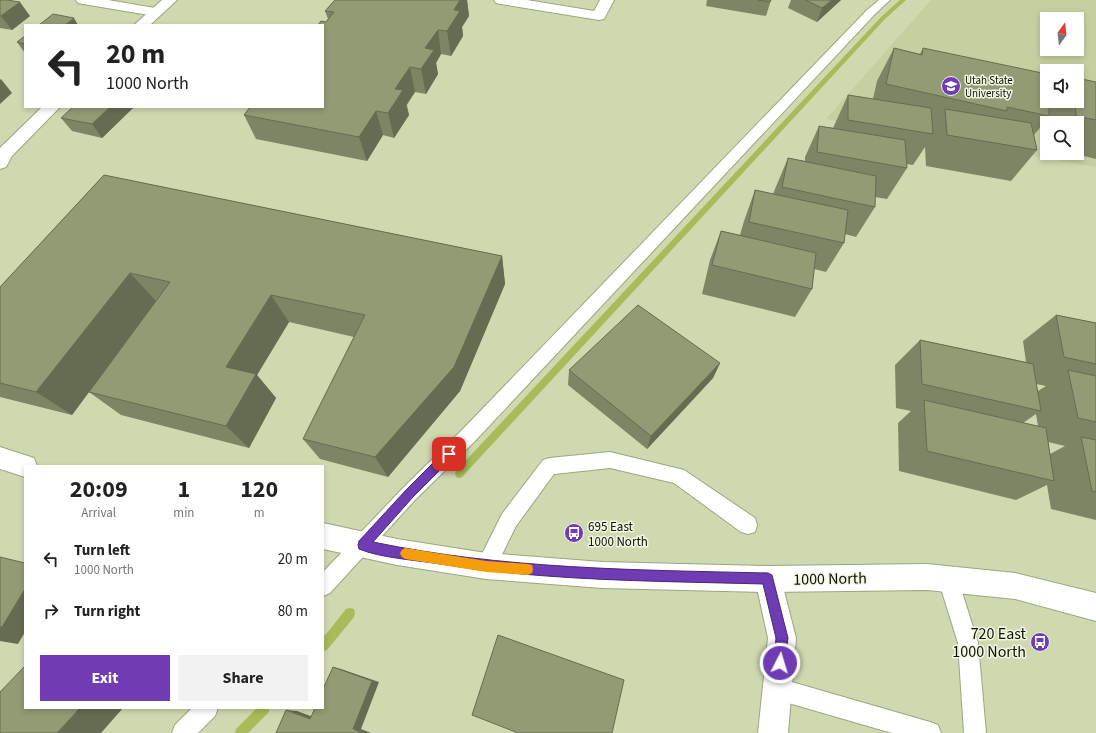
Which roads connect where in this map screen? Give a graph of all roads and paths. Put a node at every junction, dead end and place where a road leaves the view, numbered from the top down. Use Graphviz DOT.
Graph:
graph roads {
  1 [pos="82,0"];
  2 [pos="170,0"];
  3 [pos="501,0"];
  4 [pos="607,0"];
  5 [pos="885,0"];
  6 [pos="155,12"];
  7 [pos="142,24"];
  8 [pos="51,108"];
  9 [pos="2,156"];
  10 [pos="0,458"];
  11 [pos="24,466"];
  12 [pos="748,526"];
  13 [pos="324,536"];
  14 [pos="363,545"];
  15 [pos="486,566"];
  16 [pos="768,579"];
  17 [pos="948,579"];
  18 [pos="324,585"];
  19 [pos="1096,607"];
  20 [pos="778,689"];
  21 [pos="206,709"];
  22 [pos="183,733"];
  23 [pos="773,733"];
  24 [pos="930,733"];
  25 [pos="975,733"];
  1 -- 6 [label="street"];
  2 -- 6 [label="street"];
  3 -- 4 [label="street"];
  5 -- 14 [label="lane"];
  6 -- 7 [label="street"];
  8 -- 9 [label="street"];
  10 -- 11 [label="street"];
  12 -- 15 [label="lane"];
  13 -- 14 [label="street, 1000 North"];
  14 -- 15 [label="street, 1000 North"];
  14 -- 18 [label="lane"];
  15 -- 16 [label="street, 1000 North"];
  16 -- 17 [label="street, 1000 North"];
  16 -- 20 [label="street"];
  17 -- 19 [label="street, 1000 North"];
  17 -- 25 [label="lane"];
  20 -- 23 [label="street"];
  20 -- 24 [label="lane"];
  21 -- 22 [label="lane"];
}
